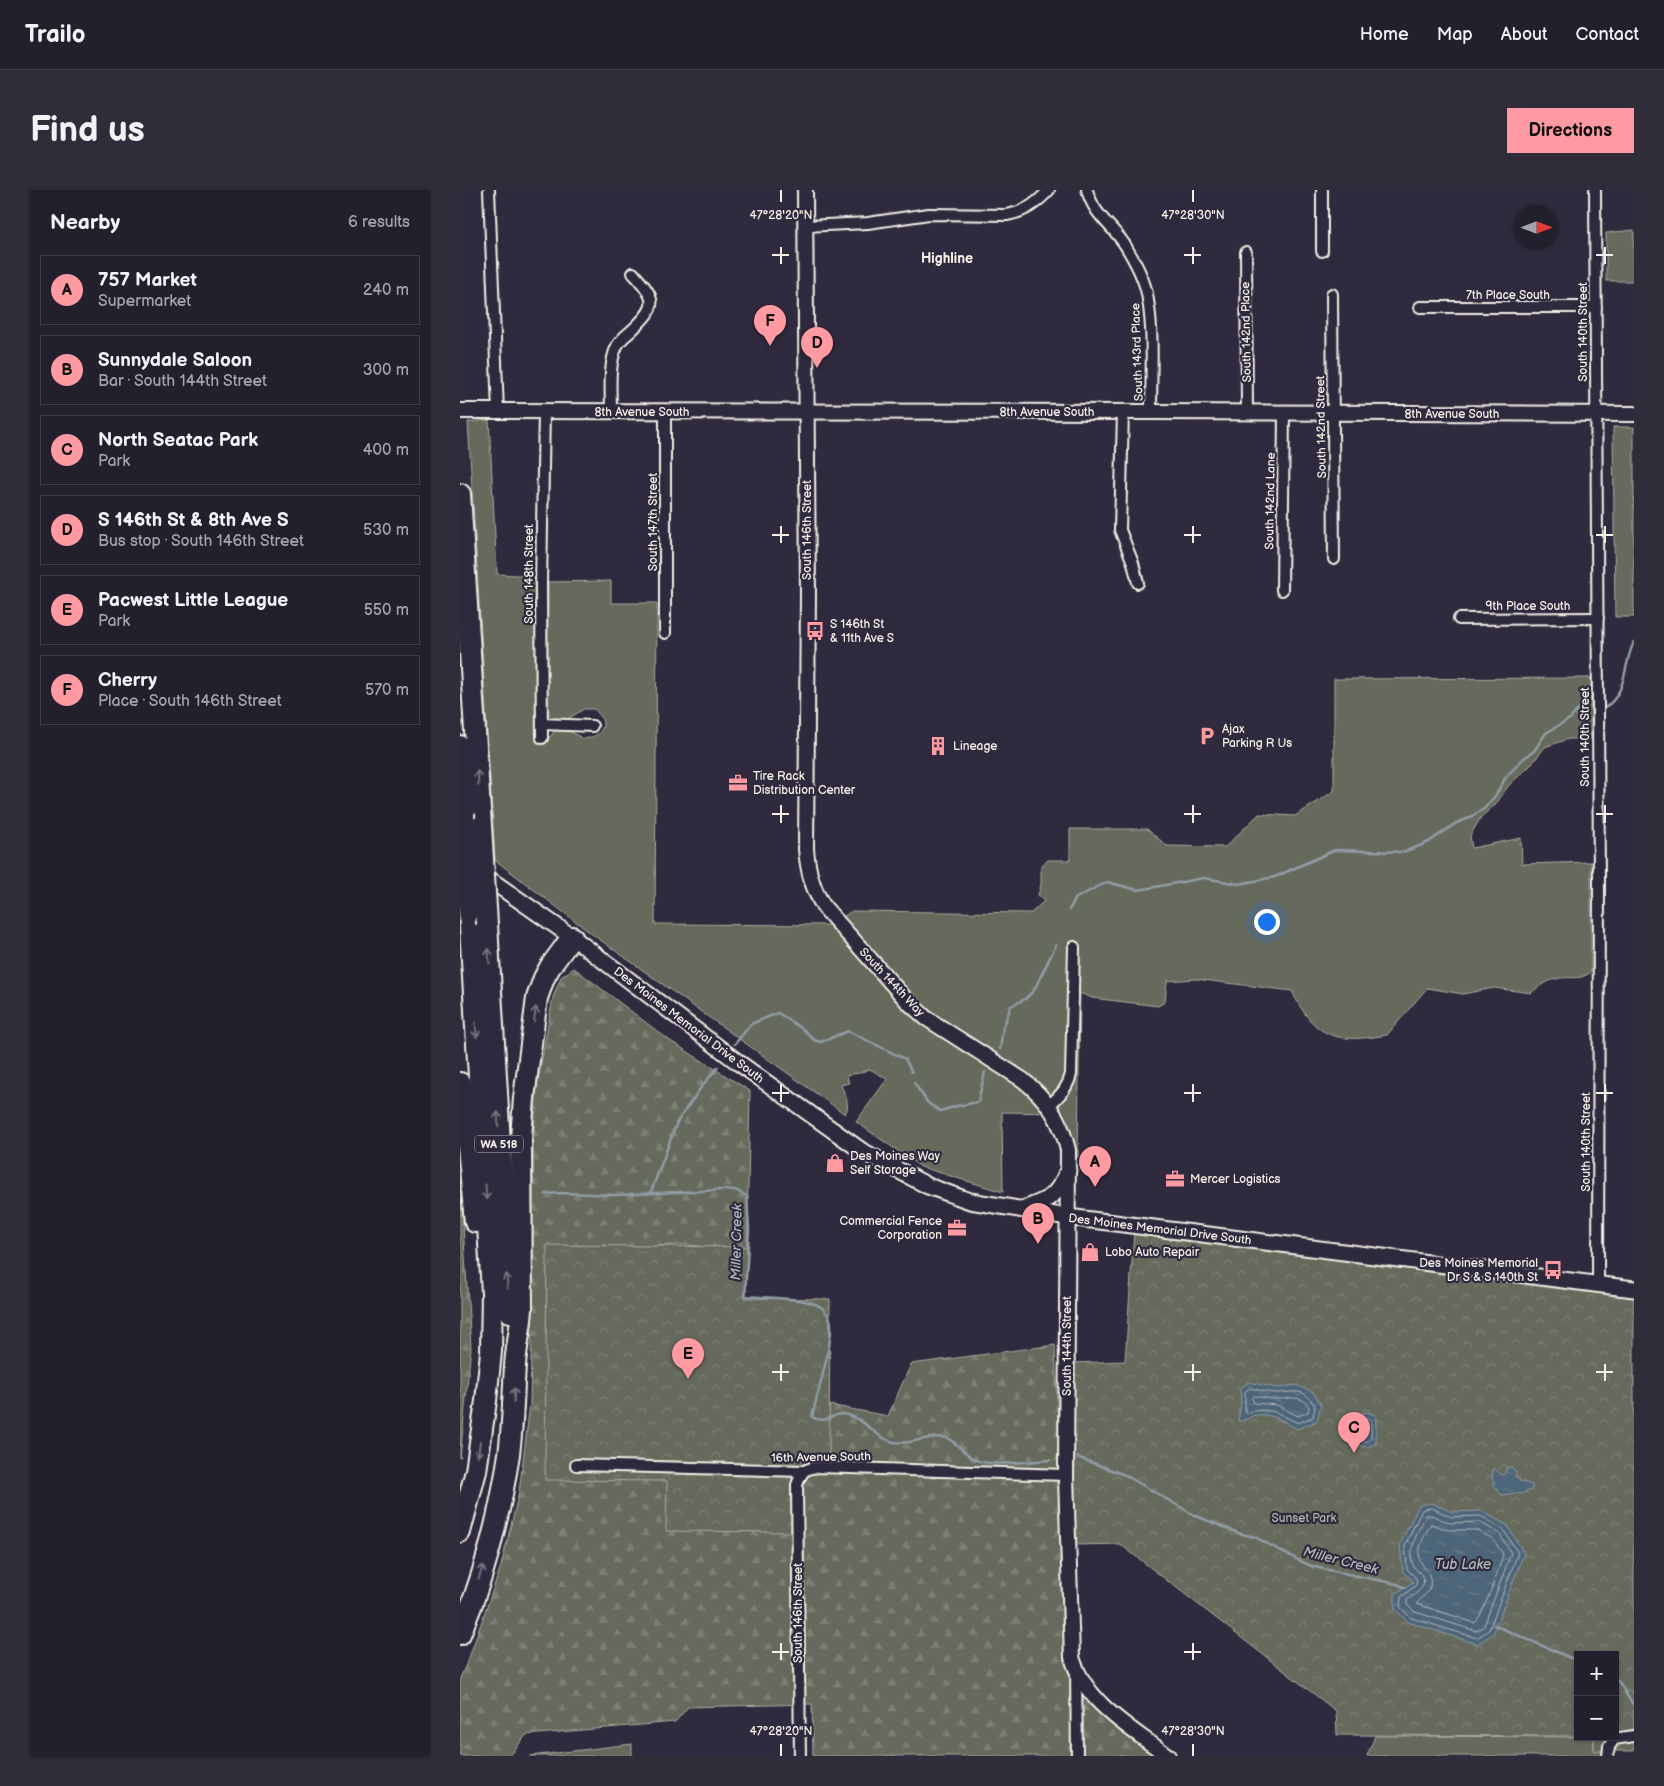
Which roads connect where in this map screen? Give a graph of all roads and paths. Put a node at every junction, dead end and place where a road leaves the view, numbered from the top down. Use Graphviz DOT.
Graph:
graph roads {
  1 [pos="489,190"];
  2 [pos="805,190"];
  3 [pos="1050,190"];
  4 [pos="1087,190"];
  5 [pos="1322,190"];
  6 [pos="1595,190"];
  7 [pos="805,226"];
  8 [pos="1322,251"];
  9 [pos="1246,252"];
  10 [pos="632,273"];
  11 [pos="1332,294"];
  12 [pos="1420,307"];
  13 [pos="1596,307"];
  14 [pos="460,411"];
  15 [pos="498,411"];
  16 [pos="544,411"];
  17 [pos="611,411"];
  18 [pos="665,412"];
  19 [pos="1122,412"];
  20 [pos="1151,412"];
  21 [pos="1247,412"];
  22 [pos="807,413"];
  23 [pos="1284,413"];
  24 [pos="1334,413"];
  25 [pos="1596,414"];
  26 [pos="1634,414"];
  27 [pos="460,494"];
  28 [pos="1334,559"];
  29 [pos="1138,583"];
  30 [pos="1282,590"];
  31 [pos="1598,618"];
  32 [pos="1459,619"];
  33 [pos="665,632"];
  34 [pos="542,724"];
  35 [pos="592,726"];
  36 [pos="542,738"];
  37 [pos="460,746"];
  38 [pos="460,858"];
  39 [pos="808,870"];
  40 [pos="572,937"];
  41 [pos="1074,947"];
  42 [pos="460,1083"];
  43 [pos="1050,1105"];
  44 [pos="1068,1170"];
  45 [pos="1021,1210"];
  46 [pos="1068,1217"];
  47 [pos="1598,1284"];
  48 [pos="1634,1289"];
  49 [pos="515,1364"];
  50 [pos="486,1401"];
  51 [pos="576,1465"];
  52 [pos="804,1471"];
  53 [pos="1066,1475"];
  54 [pos="460,1532"];
  55 [pos="460,1634"];
  56 [pos="1076,1669"];
  57 [pos="1634,1736"];
  58 [pos="800,1756"];
  59 [pos="1077,1756"];
  60 [pos="1168,1756"];
  61 [pos="1608,1756"];
  1 -- 15 [label="street"];
  2 -- 7 [label="street, South 146th Street"];
  3 -- 7 [label="street"];
  4 -- 20 [label="street, South 143rd Place"];
  5 -- 8 [label="street"];
  6 -- 13 [label="street, South 140th Street"];
  7 -- 22 [label="street, South 146th Street"];
  9 -- 21 [label="street, South 142nd Place"];
  10 -- 17 [label="street"];
  11 -- 24 [label="street, South 142nd Street"];
  12 -- 13 [label="street, 7th Place South"];
  13 -- 25 [label="street, South 140th Street"];
  14 -- 15 [label="street, 8th Avenue South"];
  15 -- 16 [label="street, 8th Avenue South"];
  16 -- 17 [label="street, 8th Avenue South"];
  16 -- 34 [label="street, South 148th Street"];
  17 -- 18 [label="street, 8th Avenue South"];
  18 -- 22 [label="street, 8th Avenue South"];
  18 -- 33 [label="street, South 147th Street"];
  19 -- 20 [label="street, 8th Avenue South"];
  19 -- 22 [label="street, 8th Avenue South"];
  19 -- 29 [label="street, South 143rd Place"];
  20 -- 21 [label="street, 8th Avenue South"];
  21 -- 23 [label="street, 8th Avenue South"];
  22 -- 39 [label="street, South 146th Street"];
  23 -- 24 [label="street, 8th Avenue South"];
  23 -- 30 [label="street, South 142nd Lane"];
  24 -- 25 [label="street, 8th Avenue South"];
  24 -- 28 [label="street, South 142nd Street"];
  25 -- 26 [label="street, 8th Avenue South"];
  25 -- 31 [label="street, South 140th Street"];
  49 -- 27 [label="highway, WA 518, one-way, bridge"];
  31 -- 32 [label="street, 9th Place South"];
  31 -- 47 [label="street, South 140th Street"];
  34 -- 35 [label="street"];
  34 -- 36 [label="street, South 148th Street"];
  37 -- 50 [label="highway, WA 518, one-way, bridge"];
  38 -- 40 [label="main road, Des Moines Memorial Drive South"];
  39 -- 43 [label="street, South 144th Way"];
  40 -- 45 [label="main road, Des Moines Memorial Drive South"];
  49 -- 40 [label="highway, one-way"];
  41 -- 43 [label="street"];
  42 -- 50 [label="highway"];
  43 -- 44 [label="street, South 144th Street"];
  44 -- 45 [label="main road"];
  44 -- 46 [label="street, South 144th Street"];
  45 -- 46 [label="main road, Des Moines Memorial Drive South"];
  46 -- 47 [label="main road, Des Moines Memorial Drive South"];
  46 -- 53 [label="street, South 144th Street"];
  47 -- 48 [label="main road, Des Moines Memorial Drive South"];
  55 -- 49 [label="highway, WA 518, one-way"];
  50 -- 54 [label="highway, WA 518, one-way"];
  51 -- 52 [label="street, 16th Avenue South"];
  52 -- 53 [label="street, 16th Avenue South"];
  52 -- 58 [label="street, South 146th Street"];
  53 -- 56 [label="street, South 144th Street"];
  56 -- 59 [label="street, South 144th Street"];
  56 -- 60 [label="street"];
  57 -- 61 [label="street"];
}
